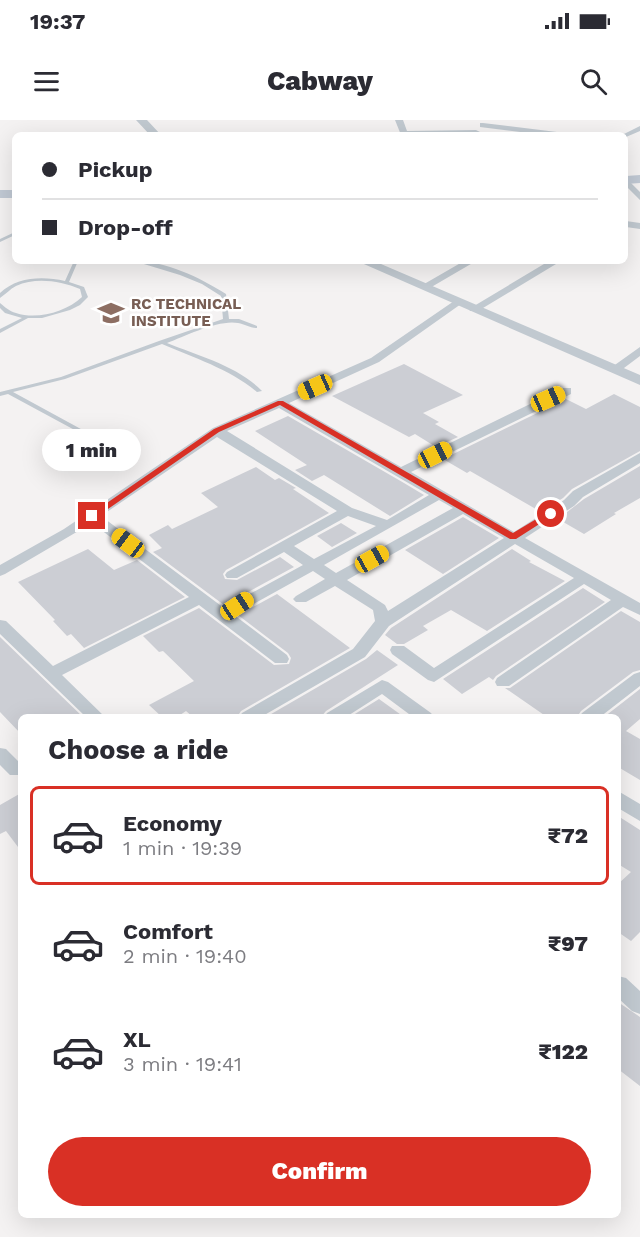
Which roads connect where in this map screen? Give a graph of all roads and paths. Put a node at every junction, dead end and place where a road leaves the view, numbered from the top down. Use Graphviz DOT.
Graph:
graph roads {
  1 [pos="130,120"];
  2 [pos="141,120"];
  3 [pos="485,122"];
  4 [pos="141,132"];
  5 [pos="153,132"];
  6 [pos="547,132"];
  7 [pos="628,182"];
  8 [pos="640,197"];
  9 [pos="75,264"];
  10 [pos="151,264"];
  11 [pos="370,264"];
  12 [pos="466,264"];
  13 [pos="551,264"];
  14 [pos="67,281"];
  15 [pos="424,287"];
  16 [pos="0,296"];
  17 [pos="457,302"];
  18 [pos="0,305"];
  19 [pos="474,309"];
  20 [pos="27,316"];
  21 [pos="226,320"];
  22 [pos="255,327"];
  23 [pos="0,331"];
  24 [pos="161,342"];
  25 [pos="640,350"];
  26 [pos="616,369"];
  27 [pos="640,380"];
  28 [pos="258,391"];
  29 [pos="567,391"];
  30 [pos="10,393"];
  31 [pos="0,394"];
  32 [pos="280,402"];
  33 [pos="217,431"];
  34 [pos="640,457"];
  35 [pos="132,459"];
  36 [pos="401,472"];
  37 [pos="440,494"];
  38 [pos="463,508"];
  39 [pos="347,511"];
  40 [pos="92,516"];
  41 [pos="388,525"];
  42 [pos="513,537"];
  43 [pos="284,546"];
  44 [pos="313,565"];
  45 [pos="0,571"];
  46 [pos="232,575"];
  47 [pos="584,578"];
  48 [pos="336,579"];
  49 [pos="200,598"];
  50 [pos="301,599"];
  51 [pos="622,600"];
  52 [pos="640,610"];
  53 [pos="223,615"];
  54 [pos="383,622"];
  55 [pos="0,625"];
  56 [pos="398,650"];
  57 [pos="281,659"];
  58 [pos="51,674"];
  59 [pos="640,678"];
  60 [pos="503,681"];
  61 [pos="93,714"];
  62 [pos="253,714"];
  63 [pos="338,714"];
  64 [pos="420,714"];
  65 [pos="592,714"];
  66 [pos="0,754"];
  67 [pos="16,770"];
  68 [pos="621,800"];
  69 [pos="640,814"];
  1 -- 4 [label="street"];
  2 -- 5 [label="street"];
  3 -- 6 [label="street"];
  7 -- 8 [label="street"];
  9 -- 14 [label="lane"];
  10 -- 21 [label="lane"];
  11 -- 15 [label="street"];
  12 -- 15 [label="street"];
  13 -- 19 [label="street"];
  14 -- 16 [label="lane"];
  14 -- 20 [label="lane"];
  15 -- 17 [label="street"];
  17 -- 19 [label="street"];
  17 -- 32 [label="street"];
  18 -- 20 [label="lane"];
  19 -- 26 [label="street"];
  20 -- 23 [label="lane"];
  21 -- 22 [label="lane"];
  21 -- 24 [label="lane"];
  24 -- 28 [label="lane"];
  24 -- 30 [label="lane"];
  25 -- 26 [label="street"];
  26 -- 27 [label="street"];
  29 -- 36 [label="street"];
  30 -- 31 [label="lane"];
  30 -- 35 [label="lane"];
  32 -- 33 [label="street"];
  32 -- 36 [label="street"];
  33 -- 39 [label="street"];
  33 -- 40 [label="street"];
  34 -- 42 [label="street"];
  36 -- 37 [label="street"];
  37 -- 38 [label="street"];
  37 -- 41 [label="street"];
  38 -- 42 [label="street"];
  38 -- 48 [label="street"];
  39 -- 41 [label="street"];
  39 -- 43 [label="street"];
  40 -- 45 [label="street"];
  40 -- 49 [label="street"];
  41 -- 44 [label="street"];
  42 -- 47 [label="street"];
  42 -- 54 [label="street"];
  43 -- 44 [label="street"];
  43 -- 46 [label="street"];
  44 -- 48 [label="street"];
  44 -- 53 [label="street"];
  47 -- 51 [label="street"];
  47 -- 56 [label="street"];
  48 -- 50 [label="street"];
  48 -- 54 [label="street"];
  49 -- 53 [label="street"];
  49 -- 58 [label="street"];
  51 -- 52 [label="street"];
  51 -- 60 [label="street"];
  53 -- 57 [label="street"];
  54 -- 62 [label="street"];
  55 -- 58 [label="street"];
  58 -- 61 [label="street"];
  59 -- 65 [label="street"];
  63 -- 64 [label="street"];
  66 -- 67 [label="street"];
  68 -- 69 [label="street"];
}
